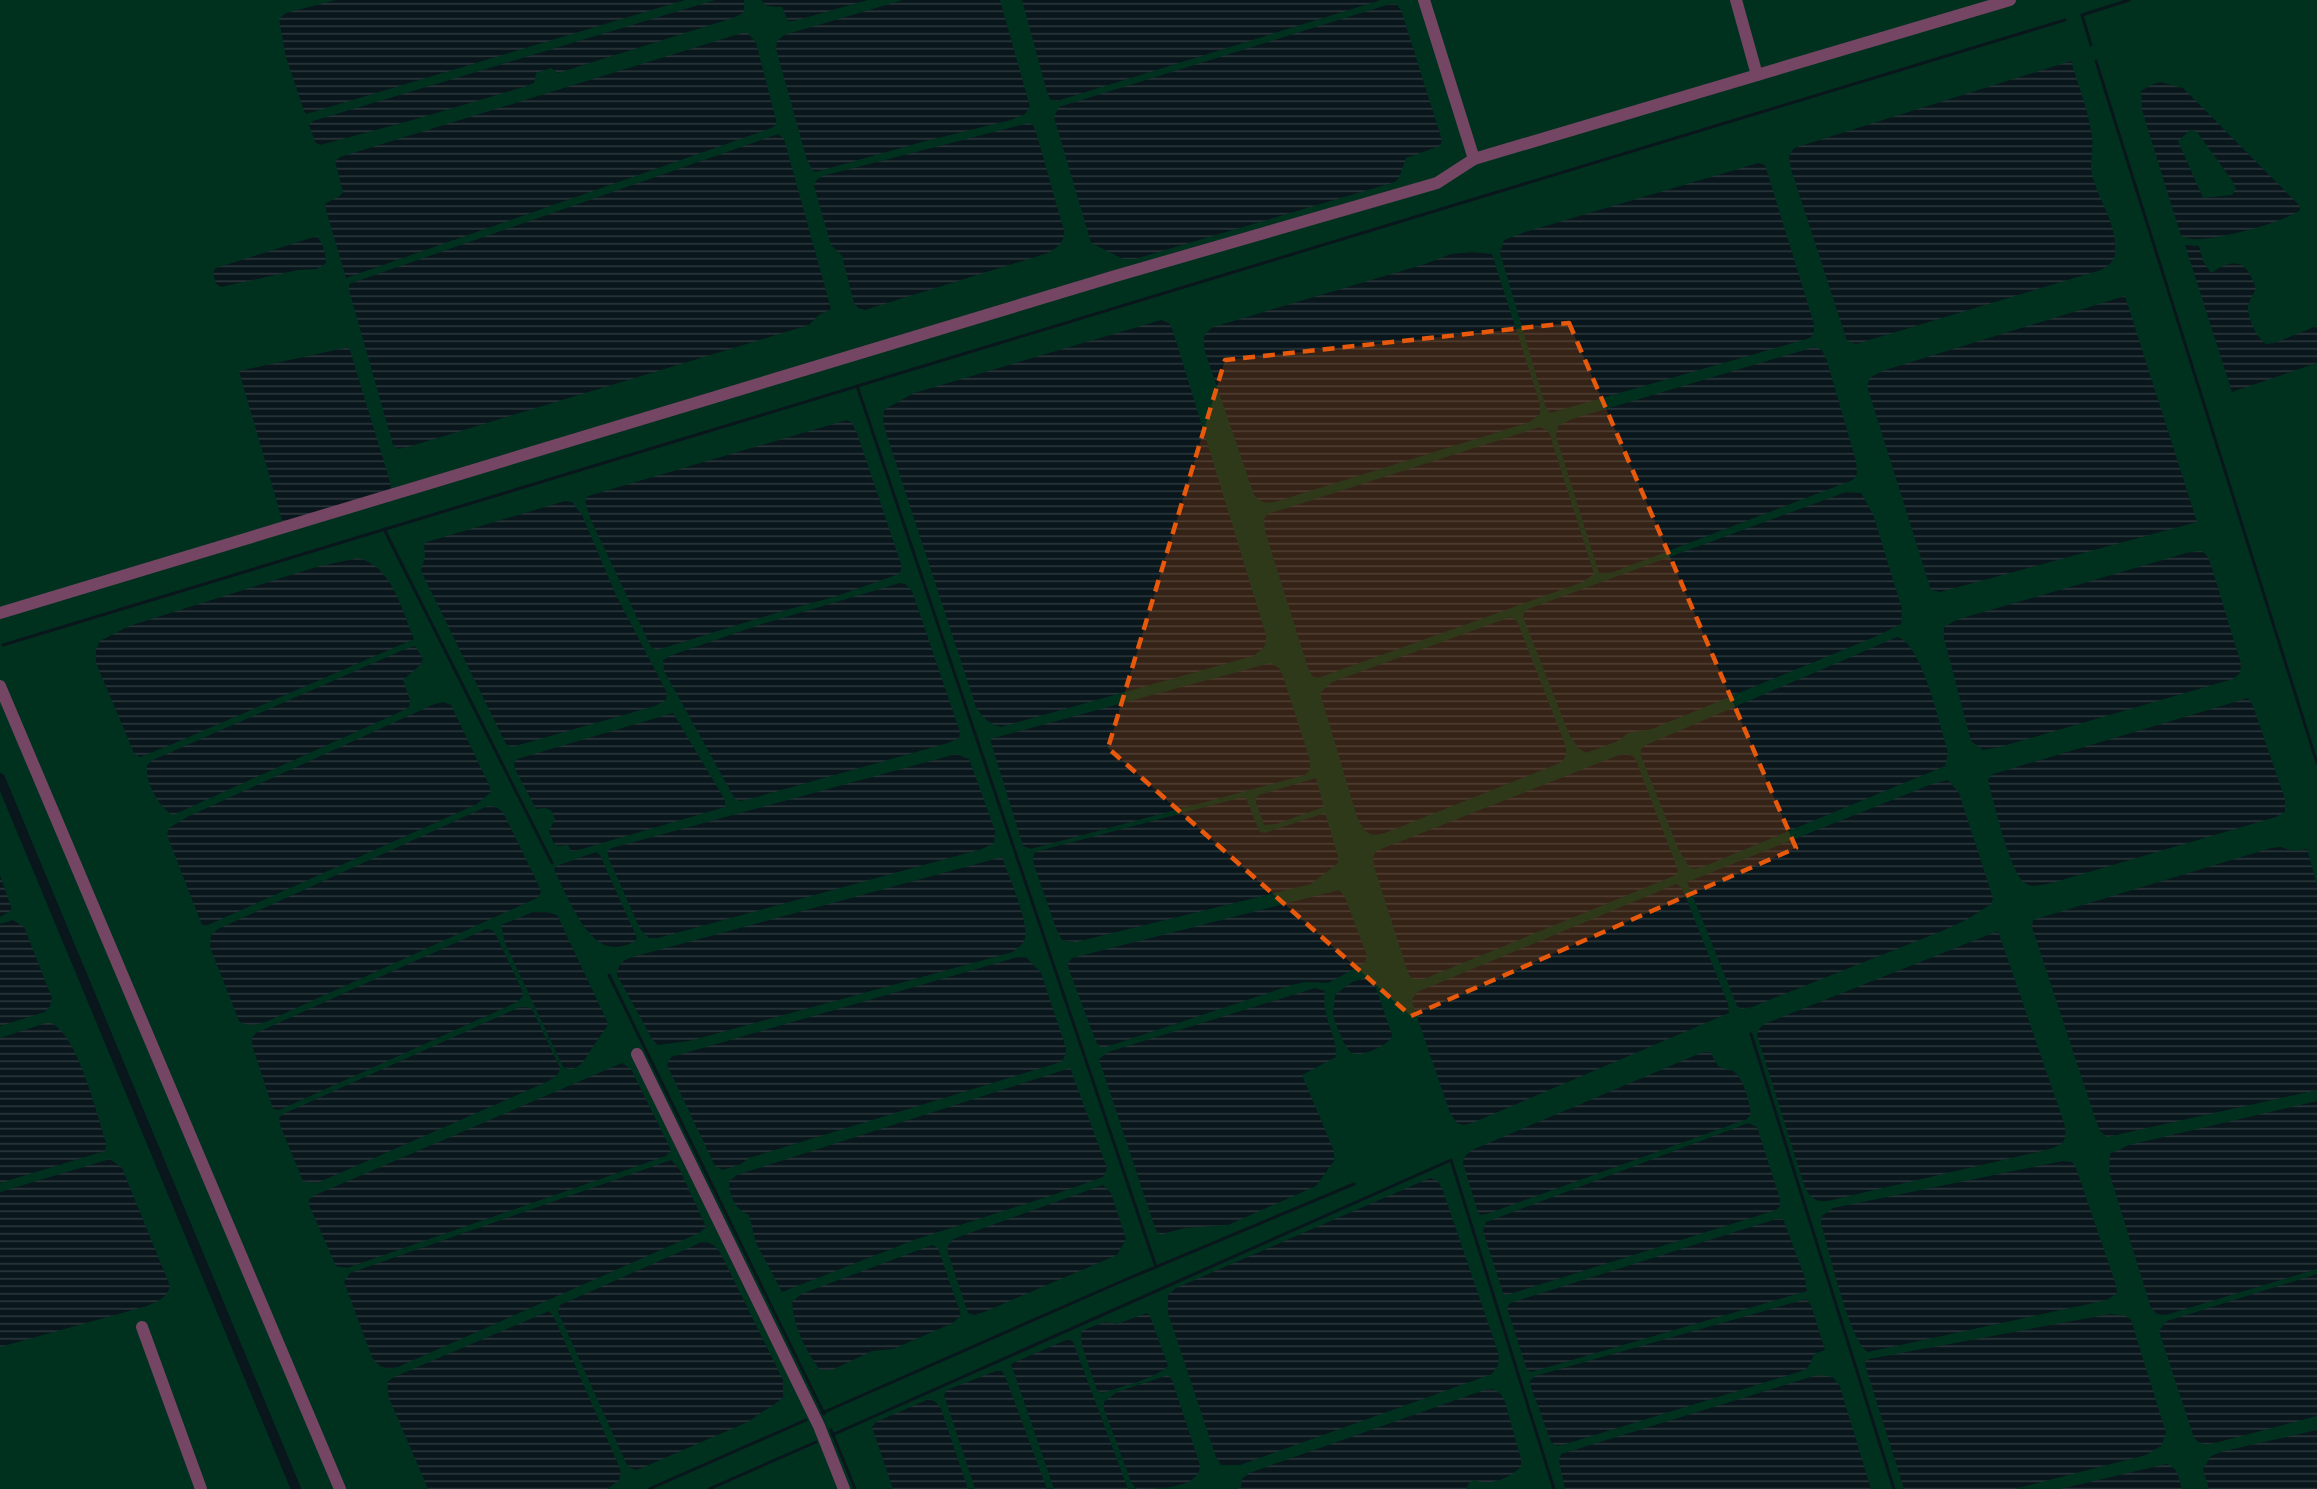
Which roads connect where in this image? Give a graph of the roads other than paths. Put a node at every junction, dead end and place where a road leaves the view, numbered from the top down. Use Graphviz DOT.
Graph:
graph roads {
  1 [pos="1424,0"];
  2 [pos="1736,0"];
  3 [pos="2008,0"];
  4 [pos="1757,75"];
  5 [pos="1474,159"];
  6 [pos="0,613"];
  7 [pos="0,686"];
  8 [pos="637,1054"];
  9 [pos="142,1327"];
  10 [pos="197,1488"];
  11 [pos="340,1489"];
  12 [pos="843,1489"];
  1 -- 5 [label="street"];
  2 -- 4 [label="street"];
  3 -- 4 [label="street"];
  4 -- 5 [label="street"];
  5 -- 6 [label="street"];
  7 -- 11 [label="street"];
  8 -- 12 [label="street"];
  9 -- 10 [label="street"];
}
